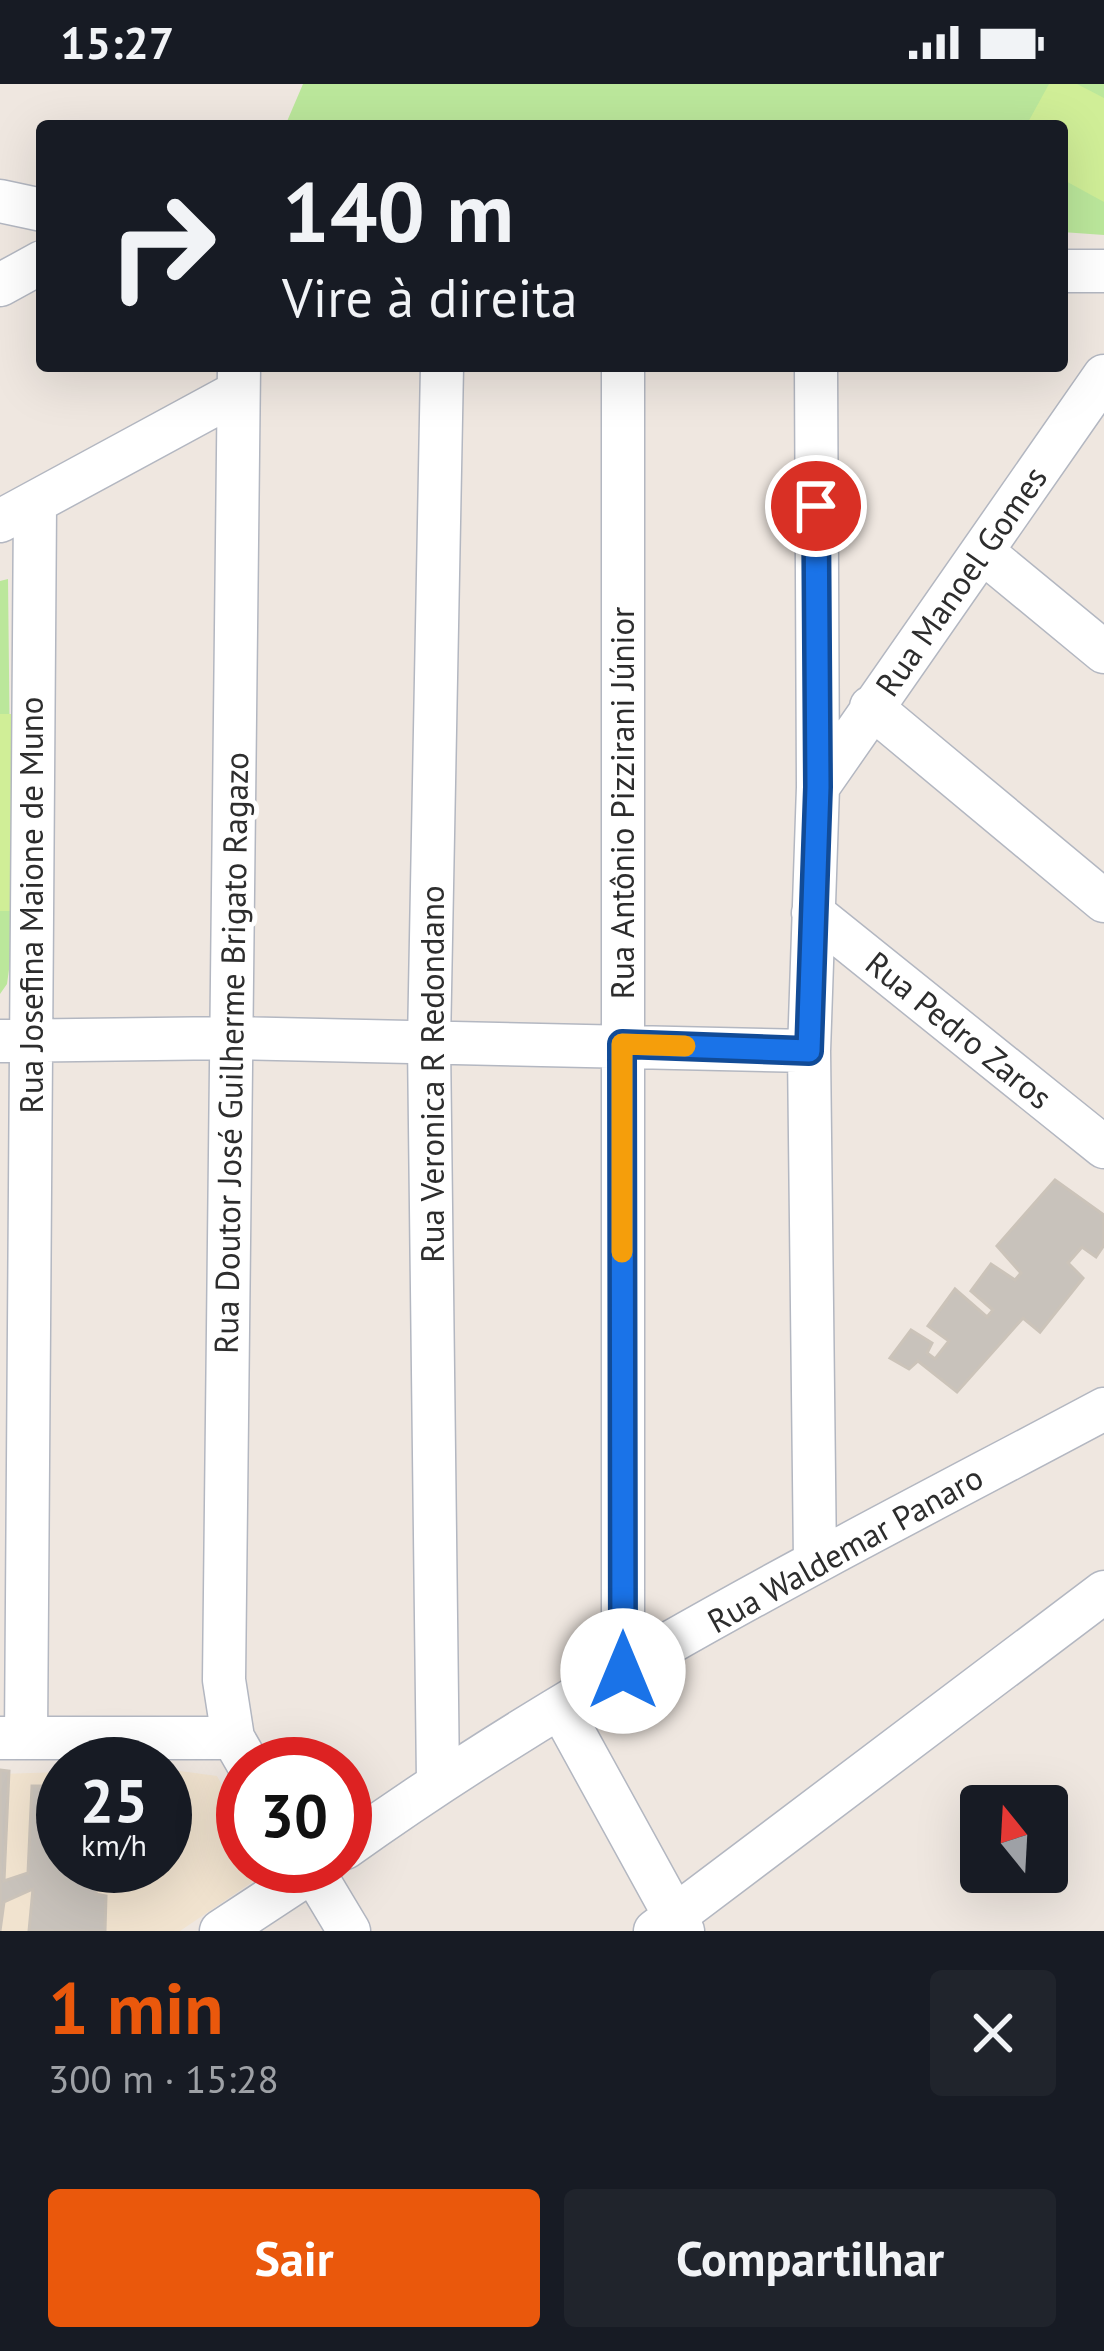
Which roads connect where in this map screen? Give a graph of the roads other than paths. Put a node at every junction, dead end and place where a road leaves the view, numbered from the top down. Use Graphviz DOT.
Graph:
graph roads {
  1 [pos="0,201"];
  2 [pos="36,209"];
  3 [pos="36,265"];
  4 [pos="1068,271"];
  5 [pos="1104,271"];
  6 [pos="0,285"];
  7 [pos="442,372"];
  8 [pos="623,372"];
  9 [pos="815,372"];
  10 [pos="238,379"];
  11 [pos="1102,385"];
  12 [pos="17,513"];
  13 [pos="984,553"];
  14 [pos="1104,652"];
  15 [pos="871,707"];
  16 [pos="818,787"];
  17 [pos="1104,901"];
  18 [pos="813,913"];
  19 [pos="232,1038"];
  20 [pos="15,1041"];
  21 [pos="428,1043"];
  22 [pos="622,1044"];
  23 [pos="809,1051"];
  24 [pos="1104,1147"];
  25 [pos="1104,1408"];
  26 [pos="815,1562"];
  27 [pos="1104,1592"];
  28 [pos="623,1671"];
  29 [pos="561,1708"];
  30 [pos="238,1737"];
  31 [pos="13,1738"];
  32 [pos="216,1750"];
  33 [pos="438,1781"];
  34 [pos="372,1828"];
  35 [pos="277,1893"];
  36 [pos="334,1893"];
  37 [pos="671,1927"];
  38 [pos="221,1931"];
  39 [pos="349,1931"];
  1 -- 2 [label="street"];
  3 -- 6 [label="street"];
  4 -- 5 [label="street"];
  7 -- 21 [label="street, Rua Veronica R Redondano"];
  8 -- 22 [label="street, Rua Antônio Pizzirani Júnior"];
  9 -- 16 [label="street"];
  10 -- 12 [label="street"];
  10 -- 19 [label="street, Rua Doutor José Guilherme Brigato Ragazo"];
  11 -- 13 [label="street, Rua Manoel Gomes"];
  12 -- 20 [label="street, Rua Josefina Maione de Muno"];
  13 -- 14 [label="street"];
  13 -- 15 [label="street, Rua Manoel Gomes"];
  15 -- 16 [label="street, Rua Manoel Gomes"];
  15 -- 17 [label="street"];
  16 -- 18 [label="street"];
  18 -- 23 [label="street"];
  18 -- 24 [label="street, Rua Pedro Zaros"];
  19 -- 20 [label="street"];
  19 -- 21 [label="street"];
  19 -- 30 [label="street, Rua Doutor José Guilherme Brigato Ragazo"];
  20 -- 31 [label="street, Rua Josefina Maione de Muno"];
  21 -- 22 [label="street"];
  21 -- 33 [label="street, Rua Veronica R Redondano"];
  22 -- 23 [label="street"];
  22 -- 28 [label="street, Rua Antônio Pizzirani Júnior"];
  23 -- 26 [label="street"];
  25 -- 26 [label="street, Rua Waldemar Panaro"];
  26 -- 28 [label="street, Rua Waldemar Panaro"];
  27 -- 37 [label="street"];
  28 -- 29 [label="street, Rua Waldemar Panaro"];
  29 -- 33 [label="street, Rua Waldemar Panaro"];
  29 -- 37 [label="street"];
  31 -- 32 [label="street"];
  33 -- 34 [label="street, Rua Waldemar Panaro"];
  35 -- 38 [label="street, Rua Waldemar Panaro"];
  36 -- 39 [label="street"];
}
